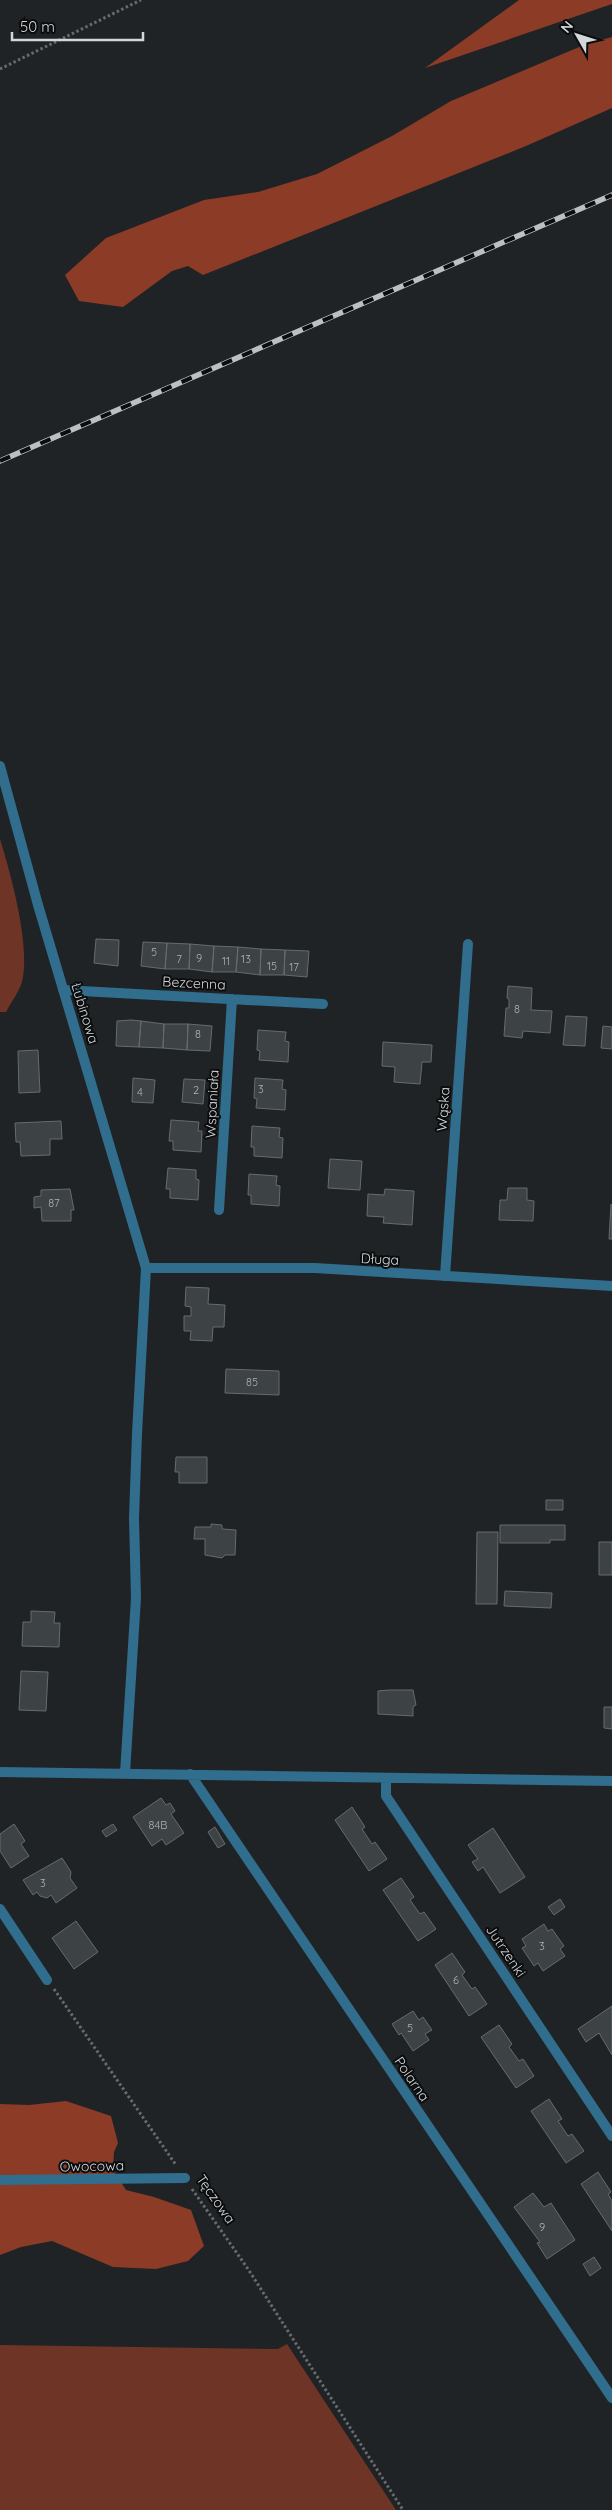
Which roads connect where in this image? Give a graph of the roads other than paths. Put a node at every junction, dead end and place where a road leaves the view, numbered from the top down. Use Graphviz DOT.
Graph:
graph roads {
  1 [pos="0,766"];
  2 [pos="468,944"];
  3 [pos="64,990"];
  4 [pos="232,999"];
  5 [pos="323,1004"];
  6 [pos="219,1210"];
  7 [pos="146,1268"];
  8 [pos="445,1276"];
  9 [pos="612,1286"];
  10 [pos="0,1772"];
  11 [pos="126,1773"];
  12 [pos="190,1774"];
  13 [pos="386,1779"];
  14 [pos="612,1781"];
  15 [pos="0,1909"];
  16 [pos="47,1980"];
  17 [pos="612,2136"];
  18 [pos="185,2178"];
  19 [pos="0,2180"];
  20 [pos="612,2398"];
  1 -- 3 [label="street, Łubinowa"];
  2 -- 8 [label="street, Wąska"];
  3 -- 4 [label="street, Bezcenna"];
  3 -- 7 [label="street, Łubinowa"];
  4 -- 5 [label="street, Bezcenna"];
  4 -- 6 [label="street, Wspaniała"];
  7 -- 8 [label="street, Długa"];
  7 -- 11 [label="street, Łubinowa"];
  8 -- 9 [label="street, Długa"];
  10 -- 11 [label="street"];
  11 -- 12 [label="street"];
  12 -- 13 [label="street"];
  12 -- 20 [label="street, Polarna"];
  13 -- 14 [label="street"];
  13 -- 17 [label="street, Jutrzenki"];
  15 -- 16 [label="street"];
  18 -- 19 [label="street, Owocowa"];
}
